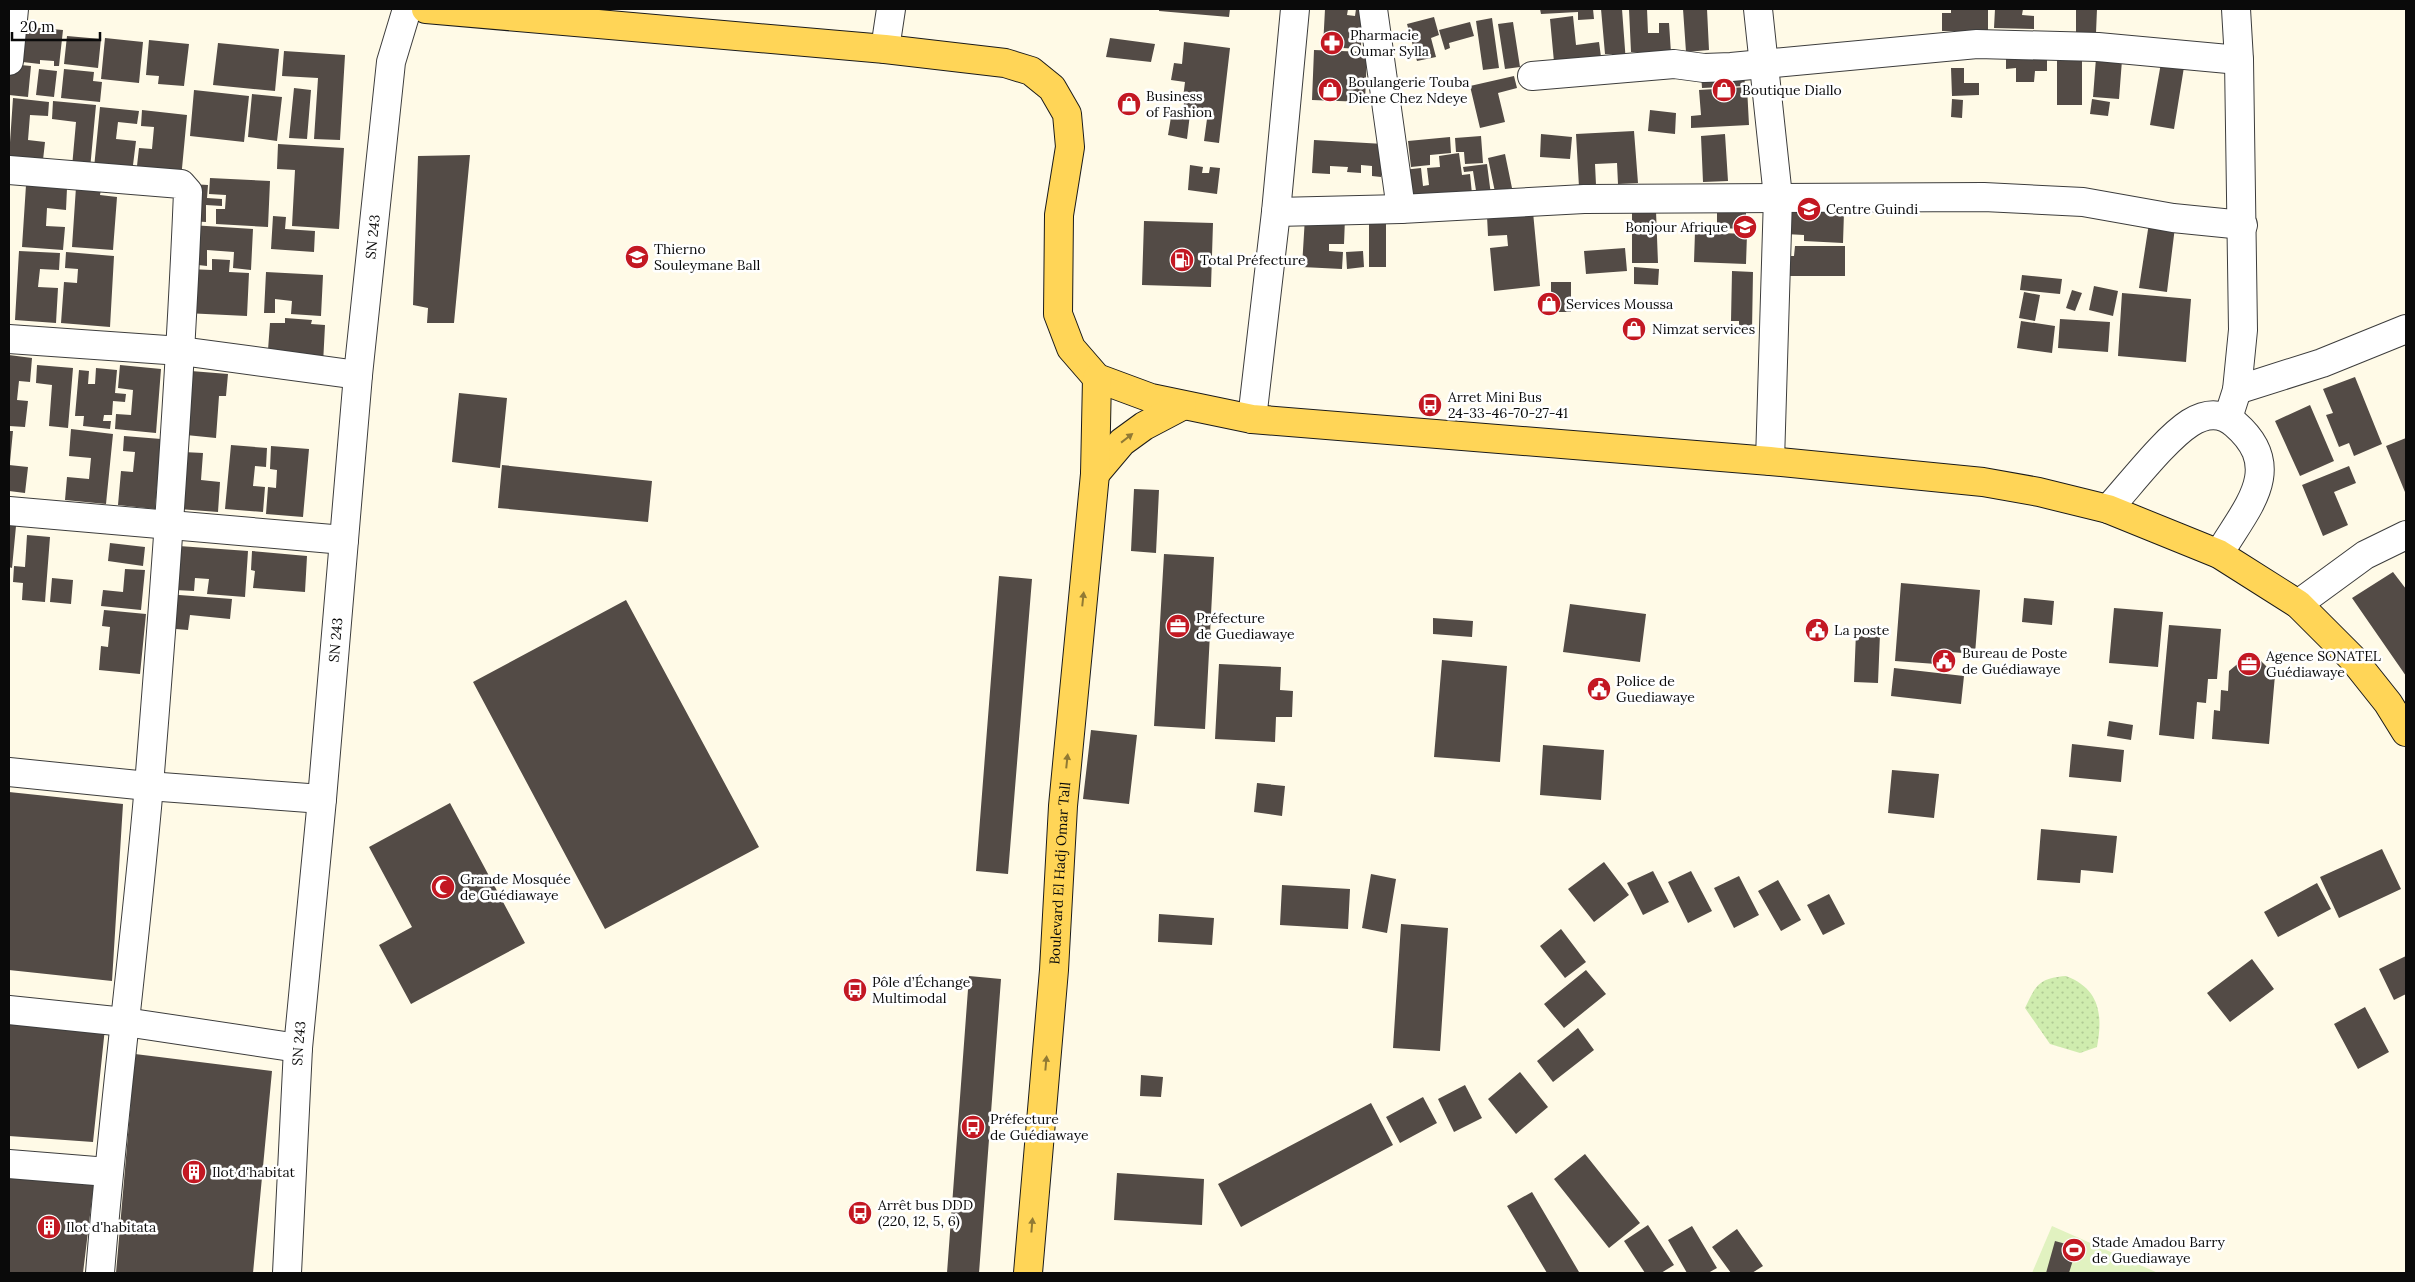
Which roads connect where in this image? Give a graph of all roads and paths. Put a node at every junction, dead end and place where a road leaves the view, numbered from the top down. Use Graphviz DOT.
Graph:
graph roads {
  1 [pos="14,9"];
  2 [pos="406,9"];
  3 [pos="426,9"];
  4 [pos="891,9"];
  5 [pos="1295,9"];
  6 [pos="1373,9"];
  7 [pos="1758,9"];
  8 [pos="2236,9"];
  9 [pos="885,49"];
  10 [pos="2239,60"];
  11 [pos="9,61"];
  12 [pos="1765,63"];
  13 [pos="1532,76"];
  14 [pos="9,170"];
  15 [pos="1778,197"];
  16 [pos="1402,209"];
  17 [pos="1276,212"];
  18 [pos="2243,225"];
  19 [pos="2406,328"];
  20 [pos="9,339"];
  21 [pos="181,351"];
  22 [pos="358,375"];
  23 [pos="1097,378"];
  24 [pos="2238,390"];
  25 [pos="1182,406"];
  26 [pos="2228,418"];
  27 [pos="1252,419"];
  28 [pos="1770,462"];
  29 [pos="1095,474"];
  30 [pos="2108,509"];
  31 [pos="9,511"];
  32 [pos="168,524"];
  33 [pos="2406,535"];
  34 [pos="344,540"];
  35 [pos="2219,554"];
  36 [pos="2298,604"];
  37 [pos="2406,732"];
  38 [pos="9,772"];
  39 [pos="148,786"];
  40 [pos="322,799"];
  41 [pos="9,1010"];
  42 [pos="125,1022"];
  43 [pos="298,1048"];
  44 [pos="9,1164"];
  45 [pos="108,1172"];
  46 [pos="100,1273"];
  47 [pos="287,1273"];
  48 [pos="1028,1273"];
  1 -- 11 [label="street"];
  2 -- 22 [label="street, SN 243"];
  3 -- 9 [label="main road"];
  4 -- 9 [label="street"];
  5 -- 17 [label="street"];
  6 -- 16 [label="street"];
  7 -- 12 [label="street"];
  8 -- 10 [label="street"];
  9 -- 23 [label="main road"];
  10 -- 12 [label="street"];
  10 -- 18 [label="street"];
  12 -- 13 [label="street"];
  12 -- 15 [label="street"];
  14 -- 21 [label="street"];
  15 -- 16 [label="street"];
  15 -- 18 [label="street"];
  15 -- 28 [label="street"];
  16 -- 17 [label="street"];
  17 -- 27 [label="street"];
  18 -- 24 [label="street"];
  19 -- 24 [label="street"];
  20 -- 21 [label="street"];
  21 -- 22 [label="street"];
  21 -- 32 [label="street"];
  22 -- 34 [label="street, SN 243"];
  23 -- 25 [label="main road"];
  23 -- 29 [label="main road, Boulevard El Hadj Omar Tall"];
  24 -- 26 [label="street"];
  25 -- 27 [label="main road"];
  29 -- 25 [label="main road, one-way"];
  26 -- 30 [label="street"];
  26 -- 35 [label="street"];
  27 -- 28 [label="main road"];
  28 -- 30 [label="main road"];
  48 -- 29 [label="main road, Boulevard El Hadj Omar Tall, one-way"];
  30 -- 35 [label="main road"];
  31 -- 32 [label="street"];
  32 -- 34 [label="street"];
  32 -- 39 [label="street"];
  33 -- 36 [label="street"];
  34 -- 40 [label="street, SN 243"];
  35 -- 36 [label="main road"];
  36 -- 37 [label="main road"];
  38 -- 39 [label="street"];
  39 -- 40 [label="street"];
  39 -- 42 [label="street"];
  40 -- 43 [label="street, SN 243"];
  41 -- 42 [label="street"];
  42 -- 43 [label="street"];
  42 -- 45 [label="street"];
  43 -- 47 [label="street, SN 243"];
  44 -- 45 [label="street"];
  45 -- 46 [label="street"];
}
